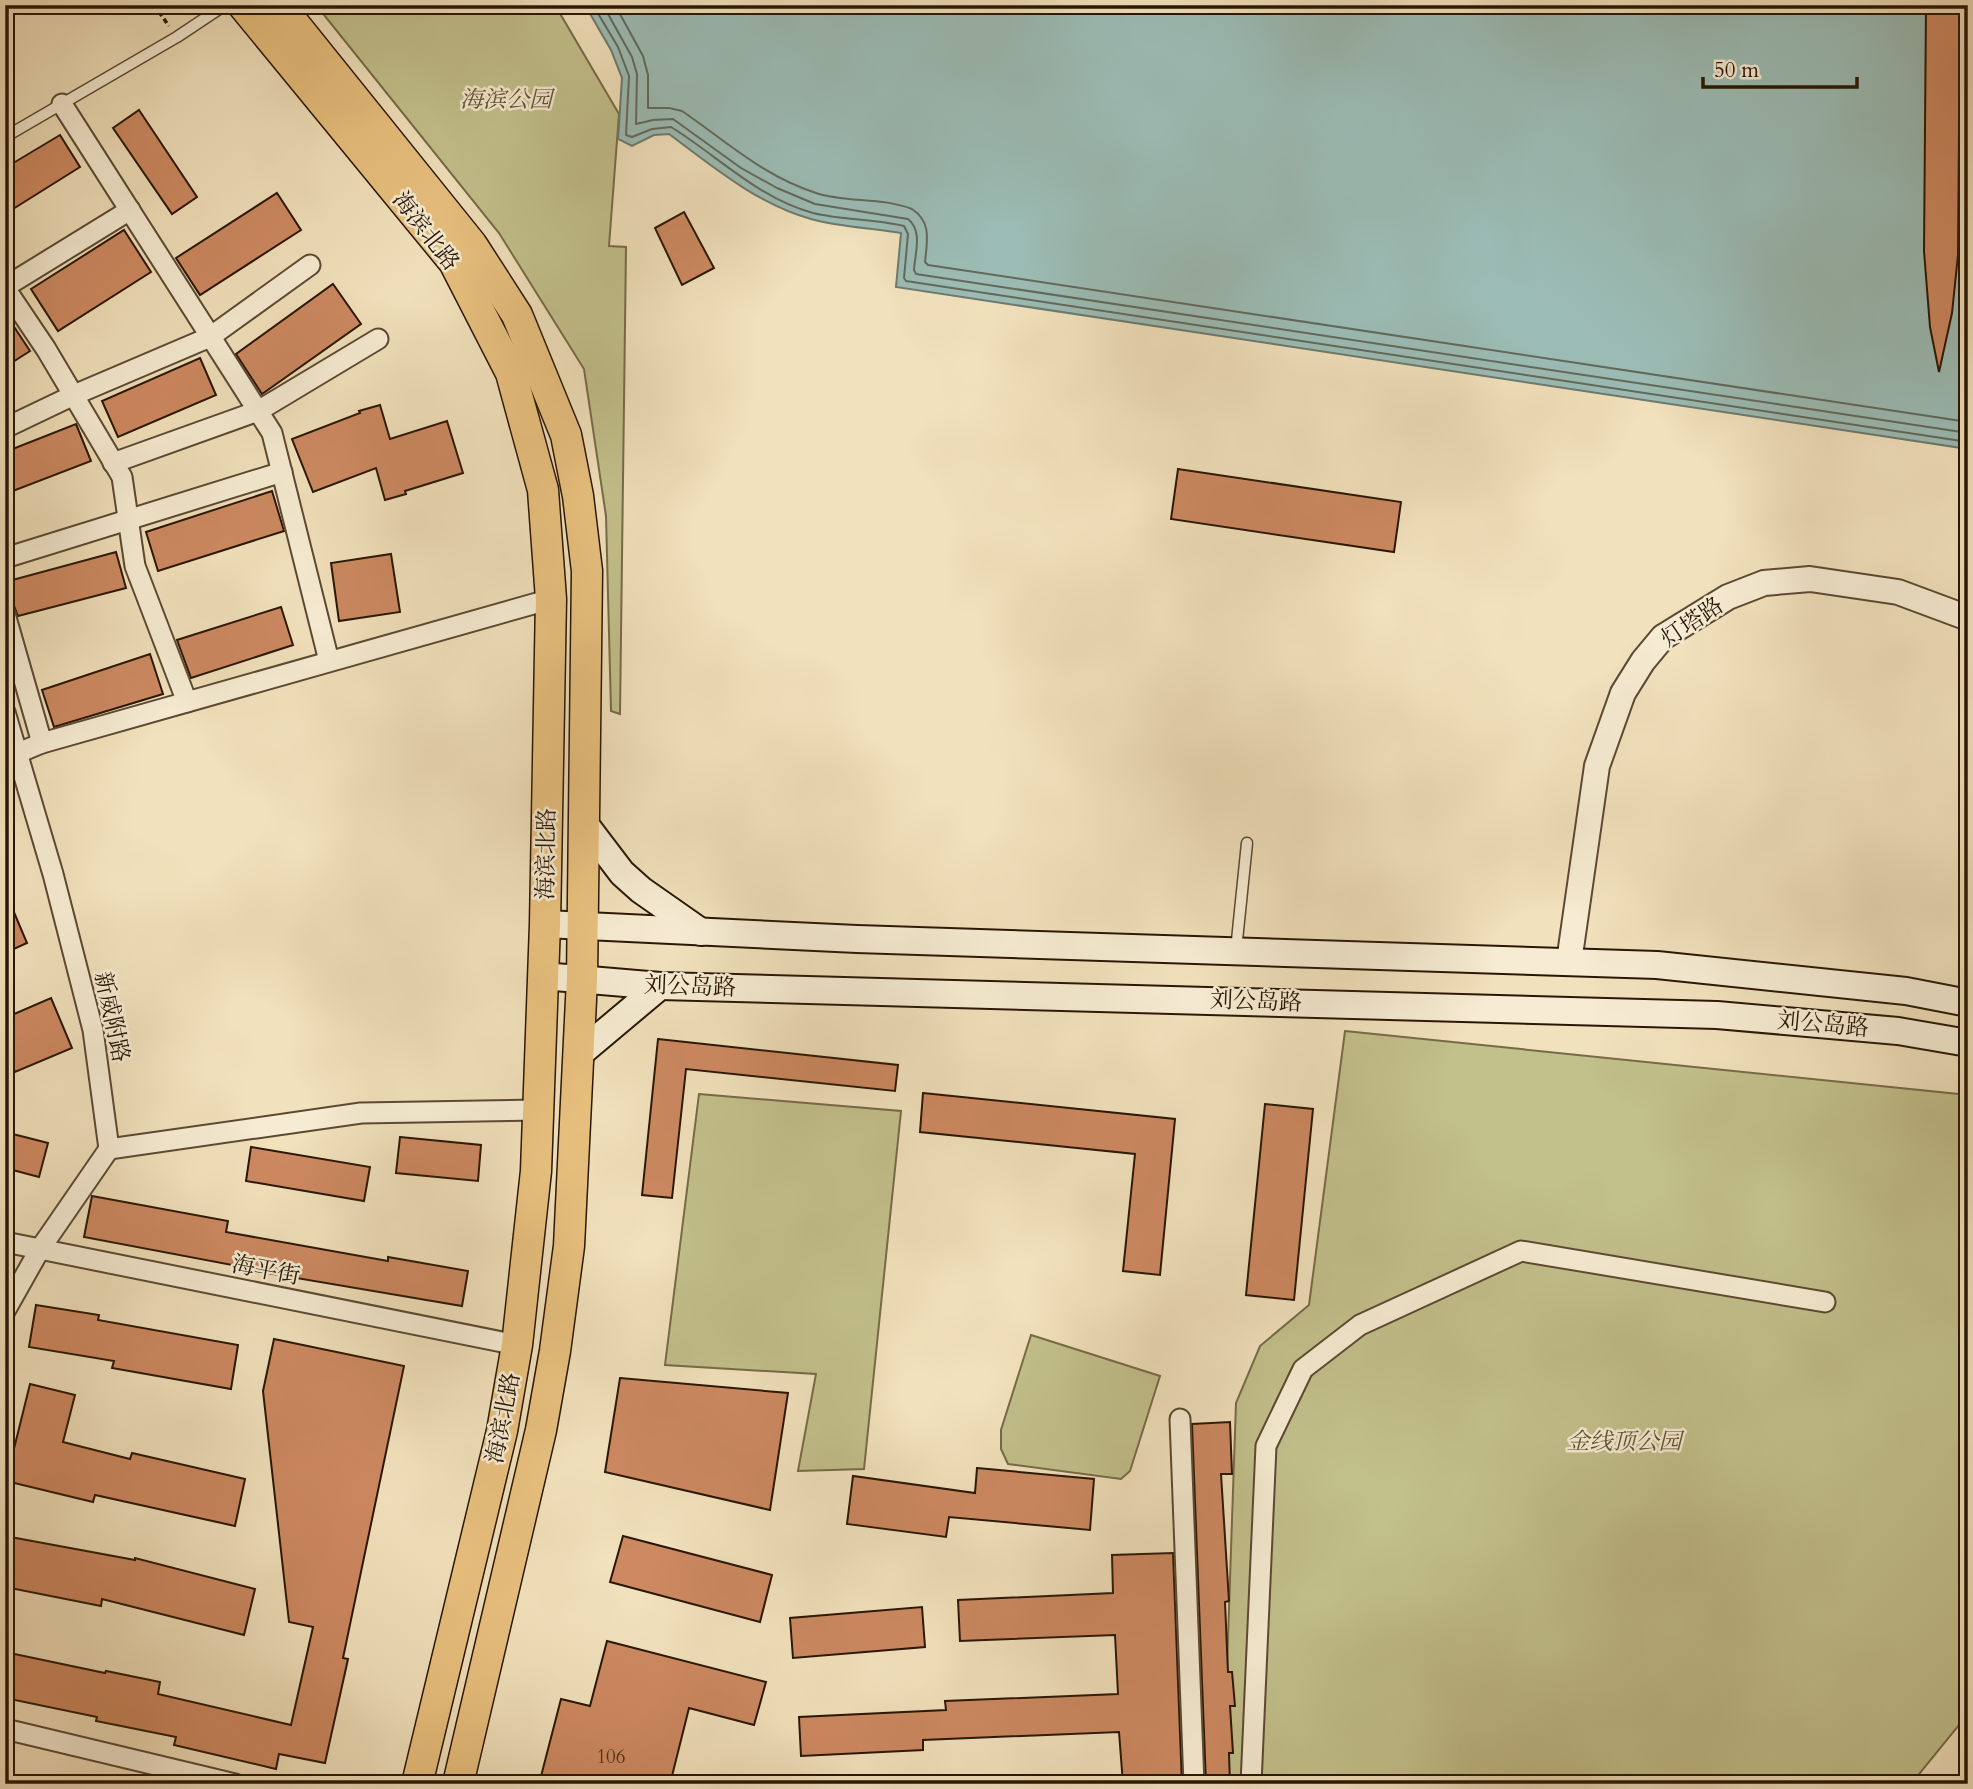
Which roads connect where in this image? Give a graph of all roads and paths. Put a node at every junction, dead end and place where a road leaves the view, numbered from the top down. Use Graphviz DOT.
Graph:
graph roads {
  1 [pos="155,5"];
  2 [pos="225,5"];
  3 [pos="243,5"];
  4 [pos="279,5"];
  5 [pos="177,37"];
  6 [pos="62,104"];
  7 [pos="5,137"];
  8 [pos="130,210"];
  9 [pos="310,265"];
  10 [pos="5,287"];
  11 [pos="210,337"];
  12 [pos="378,339"];
  13 [pos="74,395"];
  14 [pos="258,411"];
  15 [pos="5,428"];
  16 [pos="113,463"];
  17 [pos="282,472"];
  18 [pos="128,519"];
  19 [pos="5,558"];
  20 [pos="551,599"];
  21 [pos="5,614"];
  22 [pos="1968,618"];
  23 [pos="329,661"];
  24 [pos="187,702"];
  25 [pos="5,712"];
  26 [pos="42,743"];
  27 [pos="18,752"];
  28 [pos="584,823"];
  29 [pos="1247,843"];
  30 [pos="545,924"];
  31 [pos="582,926"];
  32 [pos="702,933"];
  33 [pos="1236,951"];
  34 [pos="1569,962"];
  35 [pos="543,976"];
  36 [pos="582,979"];
  37 [pos="660,986"];
  38 [pos="1968,1003"];
  39 [pos="1968,1044"];
  40 [pos="579,1054"];
  41 [pos="538,1110"];
  42 [pos="109,1149"];
  43 [pos="5,1242"];
  44 [pos="40,1249"];
  45 [pos="1825,1302"];
  46 [pos="5,1311"];
  47 [pos="517,1345"];
  48 [pos="1180,1419"];
  49 [pos="5,1729"];
  50 [pos="234,1784"];
  51 [pos="417,1784"];
  52 [pos="458,1784"];
  53 [pos="1194,1784"];
  54 [pos="1251,1784"];
  1 -- 5 [label="path"];
  2 -- 5 [label="lane"];
  3 -- 20 [label="main road, 海滨北路"];
  4 -- 28 [label="main road, 海滨北路"];
  5 -- 6 [label="lane"];
  6 -- 7 [label="lane"];
  6 -- 8 [label="street"];
  8 -- 10 [label="street"];
  8 -- 11 [label="street"];
  9 -- 11 [label="street"];
  10 -- 13 [label="street"];
  11 -- 13 [label="street"];
  11 -- 14 [label="street"];
  12 -- 14 [label="street"];
  13 -- 15 [label="street"];
  13 -- 16 [label="street"];
  14 -- 16 [label="street"];
  14 -- 17 [label="street"];
  16 -- 18 [label="street"];
  17 -- 18 [label="street"];
  17 -- 23 [label="street"];
  18 -- 19 [label="street"];
  18 -- 24 [label="street"];
  20 -- 23 [label="street"];
  20 -- 30 [label="main road, 海滨北路"];
  21 -- 26 [label="street"];
  22 -- 34 [label="street, 灯塔路"];
  23 -- 24 [label="street"];
  24 -- 26 [label="street"];
  25 -- 27 [label="street, 新威附路"];
  26 -- 27 [label="street"];
  27 -- 42 [label="street, 新威附路"];
  28 -- 31 [label="main road, 海滨北路"];
  28 -- 32 [label="main road"];
  29 -- 33 [label="lane"];
  30 -- 31 [label="main road, 刘公岛路"];
  30 -- 35 [label="main road, 海滨北路"];
  31 -- 32 [label="main road, 刘公岛路"];
  31 -- 36 [label="main road, 海滨北路"];
  32 -- 33 [label="main road, 刘公岛路"];
  33 -- 34 [label="main road, 刘公岛路"];
  34 -- 38 [label="main road, 刘公岛路"];
  35 -- 36 [label="main road, 刘公岛路"];
  35 -- 41 [label="main road, 海滨北路"];
  36 -- 37 [label="main road, 刘公岛路"];
  36 -- 40 [label="main road, 海滨北路"];
  37 -- 39 [label="main road, 刘公岛路"];
  37 -- 40 [label="main road"];
  40 -- 52 [label="main road, 海滨北路"];
  41 -- 42 [label="street"];
  41 -- 47 [label="main road, 海滨北路"];
  42 -- 44 [label="street"];
  43 -- 44 [label="street, 海平街"];
  44 -- 46 [label="street"];
  44 -- 47 [label="street, 海平街"];
  45 -- 54 [label="street"];
  47 -- 51 [label="main road, 海滨北路"];
  48 -- 53 [label="street"];
  49 -- 50 [label="street"];
}
